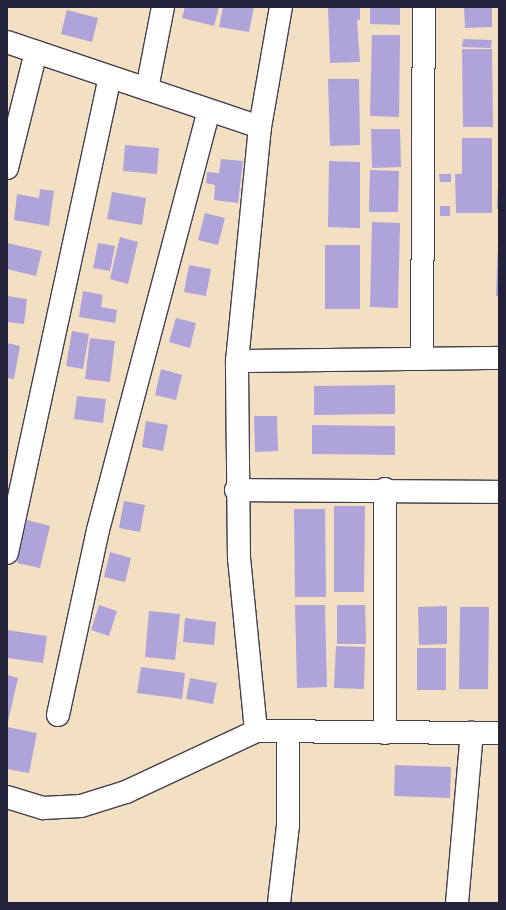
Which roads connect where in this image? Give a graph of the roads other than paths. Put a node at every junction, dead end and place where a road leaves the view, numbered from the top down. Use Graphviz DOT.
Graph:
graph roads {
  1 [pos="163,7"];
  2 [pos="281,7"];
  3 [pos="424,7"];
  4 [pos="7,42"];
  5 [pos="36,52"];
  6 [pos="110,77"];
  7 [pos="147,89"];
  8 [pos="209,110"];
  9 [pos="260,127"];
  10 [pos="7,168"];
  11 [pos="499,358"];
  12 [pos="422,359"];
  13 [pos="237,362"];
  14 [pos="499,372"];
  15 [pos="236,490"];
  16 [pos="385,490"];
  17 [pos="499,492"];
  18 [pos="7,553"];
  19 [pos="58,715"];
  20 [pos="256,731"];
  21 [pos="288,732"];
  22 [pos="385,733"];
  23 [pos="472,733"];
  24 [pos="499,733"];
  25 [pos="7,798"];
  26 [pos="279,903"];
  27 [pos="457,903"];
  1 -- 7 [label="street"];
  2 -- 9 [label="street"];
  3 -- 12 [label="street"];
  4 -- 5 [label="street"];
  5 -- 6 [label="street"];
  5 -- 10 [label="street"];
  6 -- 7 [label="street"];
  6 -- 18 [label="street"];
  7 -- 8 [label="street"];
  8 -- 9 [label="street"];
  8 -- 19 [label="street"];
  9 -- 13 [label="street"];
  11 -- 12 [label="street"];
  11 -- 14 [label="street"];
  12 -- 13 [label="street"];
  13 -- 15 [label="street"];
  15 -- 16 [label="street"];
  15 -- 20 [label="street"];
  16 -- 17 [label="street"];
  16 -- 22 [label="street"];
  20 -- 21 [label="street"];
  20 -- 25 [label="street"];
  21 -- 22 [label="street"];
  21 -- 26 [label="street"];
  22 -- 23 [label="street"];
  23 -- 24 [label="street"];
  23 -- 27 [label="street"];
}
